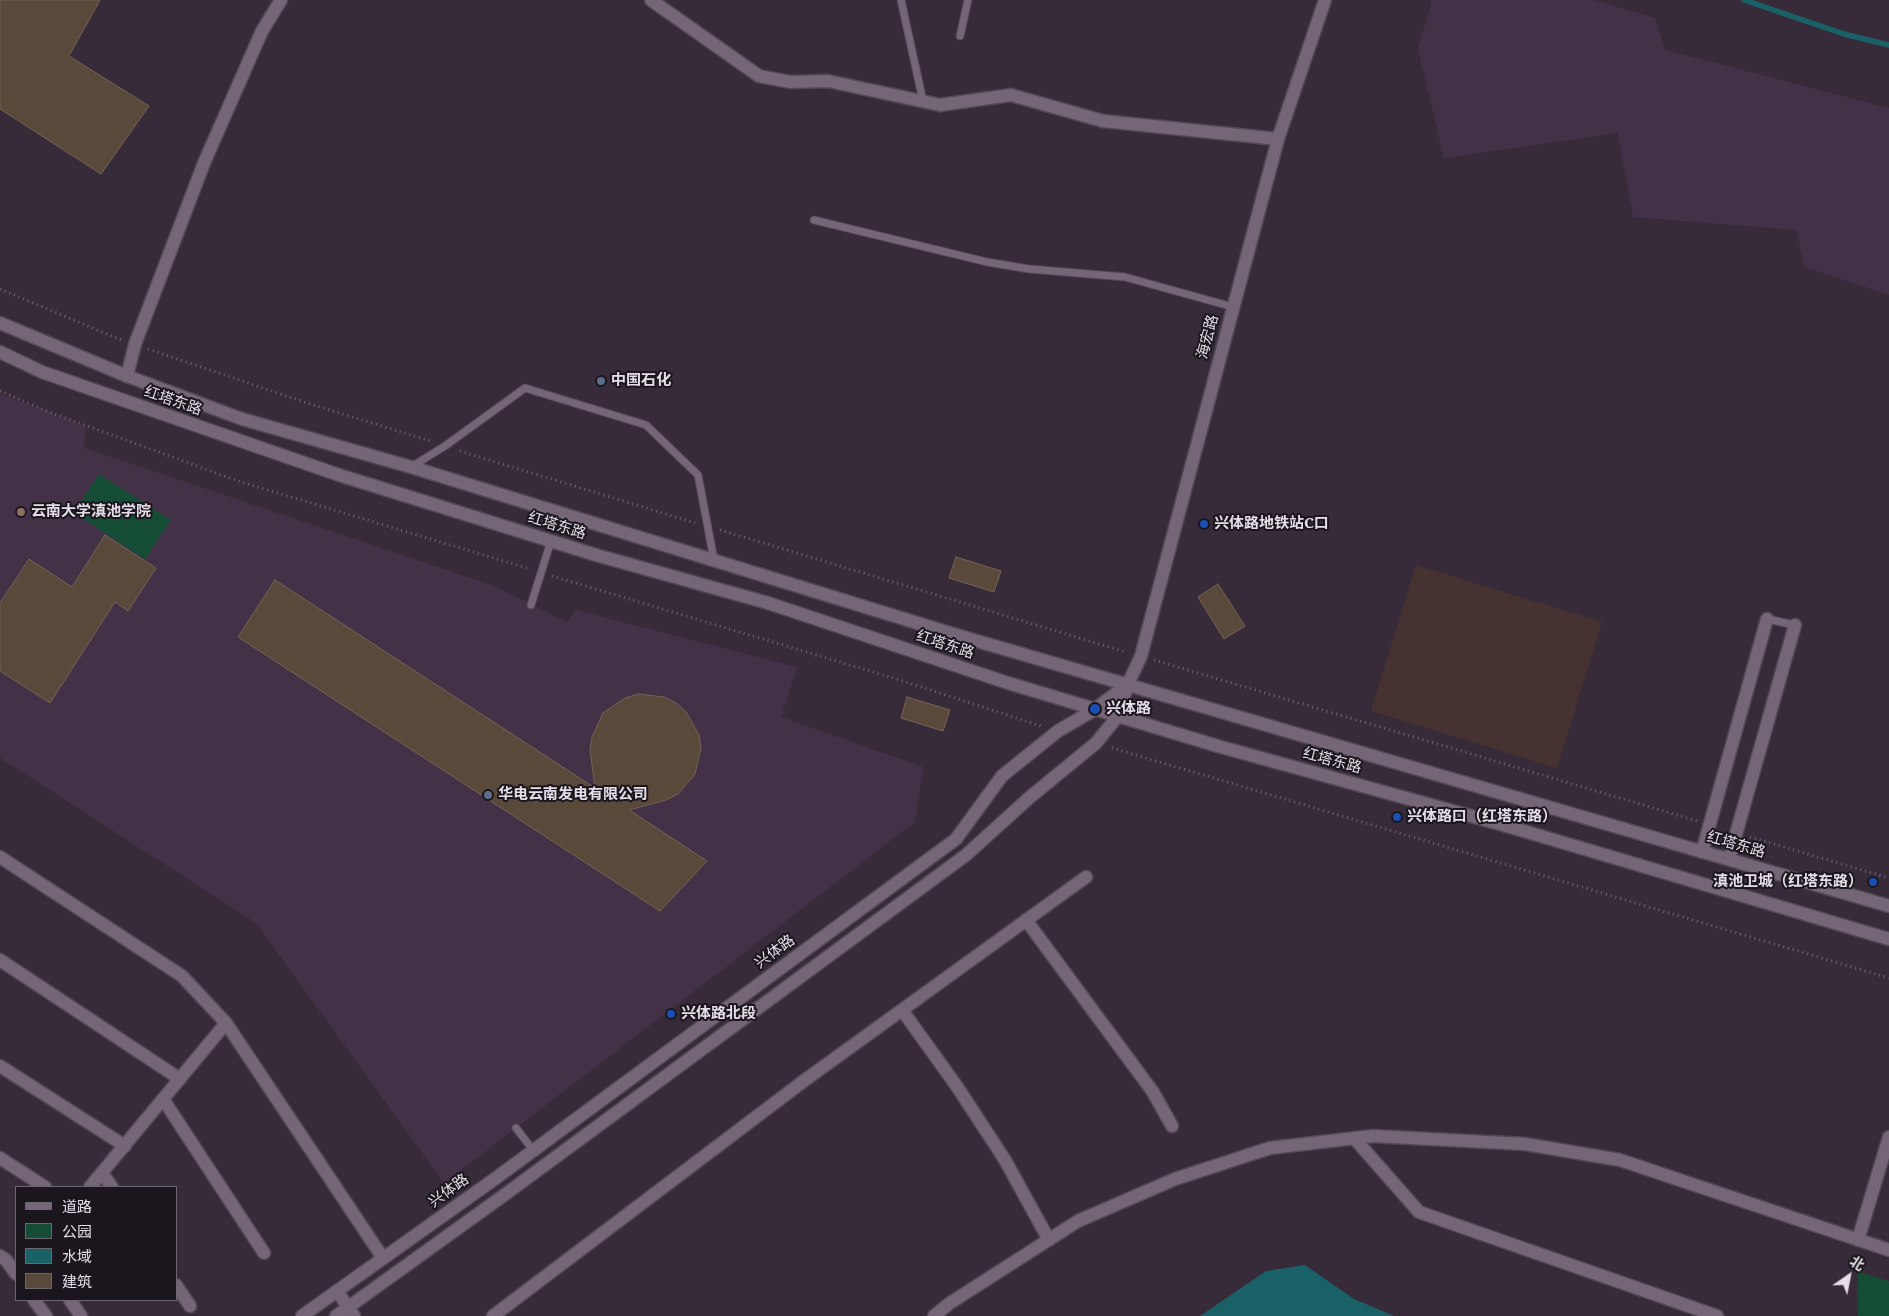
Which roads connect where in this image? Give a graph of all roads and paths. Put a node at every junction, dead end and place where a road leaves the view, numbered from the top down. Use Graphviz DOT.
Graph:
graph roads {
  1 [pos="281,0"];
  2 [pos="651,0"];
  3 [pos="902,0"];
  4 [pos="968,0"];
  5 [pos="1325,0"];
  6 [pos="960,36"];
  7 [pos="923,101"];
  8 [pos="1278,139"];
  9 [pos="814,220"];
  10 [pos="0,289"];
  11 [pos="1233,307"];
  12 [pos="0,323"];
  13 [pos="135,344"];
  14 [pos="0,352"];
  15 [pos="126,376"];
  16 [pos="0,391"];
  17 [pos="445,446"];
  18 [pos="411,467"];
  19 [pos="709,527"];
  20 [pos="550,541"];
  21 [pos="714,560"];
  22 [pos="541,573"];
  23 [pos="531,605"];
  24 [pos="1767,618"];
  25 [pos="1795,625"];
  26 [pos="1141,656"];
  27 [pos="1128,684"];
  28 [pos="1094,710"];
  29 [pos="1118,716"];
  30 [pos="1058,731"];
  31 [pos="1096,743"];
  32 [pos="1709,825"];
  33 [pos="1737,833"];
  34 [pos="1702,852"];
  35 [pos="0,858"];
  36 [pos="1729,859"];
  37 [pos="1086,877"];
  38 [pos="1889,878"];
  39 [pos="1889,906"];
  40 [pos="1026,920"];
  41 [pos="1889,939"];
  42 [pos="0,960"];
  43 [pos="1889,978"];
  44 [pos="902,1010"];
  45 [pos="226,1023"];
  46 [pos="0,1066"];
  47 [pos="180,1079"];
  48 [pos="163,1099"];
  49 [pos="1172,1126"];
  50 [pos="516,1128"];
  51 [pos="1889,1137"];
  52 [pos="1354,1138"];
  53 [pos="126,1146"];
  54 [pos="533,1150"];
  55 [pos="0,1158"];
  56 [pos="545,1165"];
  57 [pos="102,1173"];
  58 [pos="43,1186"];
  59 [pos="91,1186"];
  60 [pos="111,1186"];
  61 [pos="1049,1240"];
  62 [pos="1858,1240"];
  63 [pos="1889,1250"];
  64 [pos="264,1253"];
  65 [pos="383,1258"];
  66 [pos="6,1259"];
  67 [pos="15,1272"];
  68 [pos="178,1288"];
  69 [pos="337,1291"];
  70 [pos="35,1301"];
  71 [pos="71,1301"];
  72 [pos="190,1306"];
  73 [pos="351,1312"];
  74 [pos="46,1316"];
  75 [pos="81,1316"];
  76 [pos="302,1316"];
  77 [pos="336,1316"];
  78 [pos="493,1316"];
  79 [pos="934,1316"];
  80 [pos="1717,1316"];
  1 -- 13 [label="street"];
  2 -- 7 [label="street"];
  3 -- 7 [label="lane"];
  4 -- 6 [label="lane"];
  5 -- 8 [label="street, 海宏路"];
  7 -- 8 [label="street"];
  8 -- 11 [label="street, 海宏路"];
  9 -- 11 [label="lane"];
  10 -- 13 [label="path"];
  11 -- 26 [label="street, 海宏路"];
  12 -- 15 [label="street, 红塔东路"];
  13 -- 15 [label="street"];
  13 -- 17 [label="path"];
  14 -- 20 [label="street, 红塔东路"];
  15 -- 18 [label="street, 红塔东路"];
  16 -- 22 [label="path"];
  17 -- 18 [label="lane"];
  17 -- 19 [label="path"];
  17 -- 19 [label="lane"];
  18 -- 21 [label="street, 红塔东路"];
  19 -- 21 [label="lane"];
  19 -- 26 [label="path"];
  20 -- 22 [label="lane"];
  20 -- 28 [label="street, 红塔东路"];
  21 -- 27 [label="street, 红塔东路"];
  22 -- 23 [label="lane"];
  22 -- 30 [label="path"];
  24 -- 25 [label="lane"];
  24 -- 32 [label="street"];
  25 -- 33 [label="street"];
  26 -- 27 [label="street, 海宏路"];
  26 -- 32 [label="path"];
  27 -- 28 [label="street, 兴体路"];
  27 -- 29 [label="street"];
  27 -- 34 [label="street, 红塔东路"];
  28 -- 29 [label="street, 红塔东路"];
  28 -- 30 [label="street, 兴体路"];
  29 -- 31 [label="street"];
  29 -- 41 [label="street, 红塔东路"];
  30 -- 54 [label="street, 兴体路"];
  31 -- 43 [label="path"];
  31 -- 56 [label="street"];
  32 -- 34 [label="street"];
  33 -- 36 [label="street"];
  33 -- 38 [label="path"];
  34 -- 36 [label="street, 红塔东路"];
  35 -- 45 [label="street"];
  36 -- 39 [label="street, 红塔东路"];
  37 -- 40 [label="street"];
  40 -- 44 [label="street"];
  40 -- 49 [label="street"];
  42 -- 47 [label="street"];
  44 -- 61 [label="street"];
  44 -- 78 [label="street"];
  45 -- 47 [label="street"];
  45 -- 65 [label="street"];
  46 -- 53 [label="street"];
  47 -- 48 [label="street"];
  48 -- 53 [label="street"];
  48 -- 64 [label="street"];
  50 -- 54 [label="lane"];
  51 -- 62 [label="street"];
  52 -- 61 [label="street"];
  52 -- 62 [label="street"];
  52 -- 80 [label="street"];
  53 -- 57 [label="street"];
  54 -- 56 [label="street"];
  54 -- 65 [label="street, 兴体路"];
  55 -- 58 [label="street"];
  56 -- 73 [label="street"];
  57 -- 59 [label="street"];
  57 -- 60 [label="street"];
  61 -- 79 [label="street"];
  62 -- 63 [label="street"];
  65 -- 69 [label="street, 兴体路"];
  66 -- 67 [label="street"];
  68 -- 72 [label="street"];
  69 -- 73 [label="street"];
  69 -- 76 [label="street, 兴体路"];
  70 -- 74 [label="street"];
  71 -- 75 [label="street"];
  73 -- 77 [label="street"];
}
